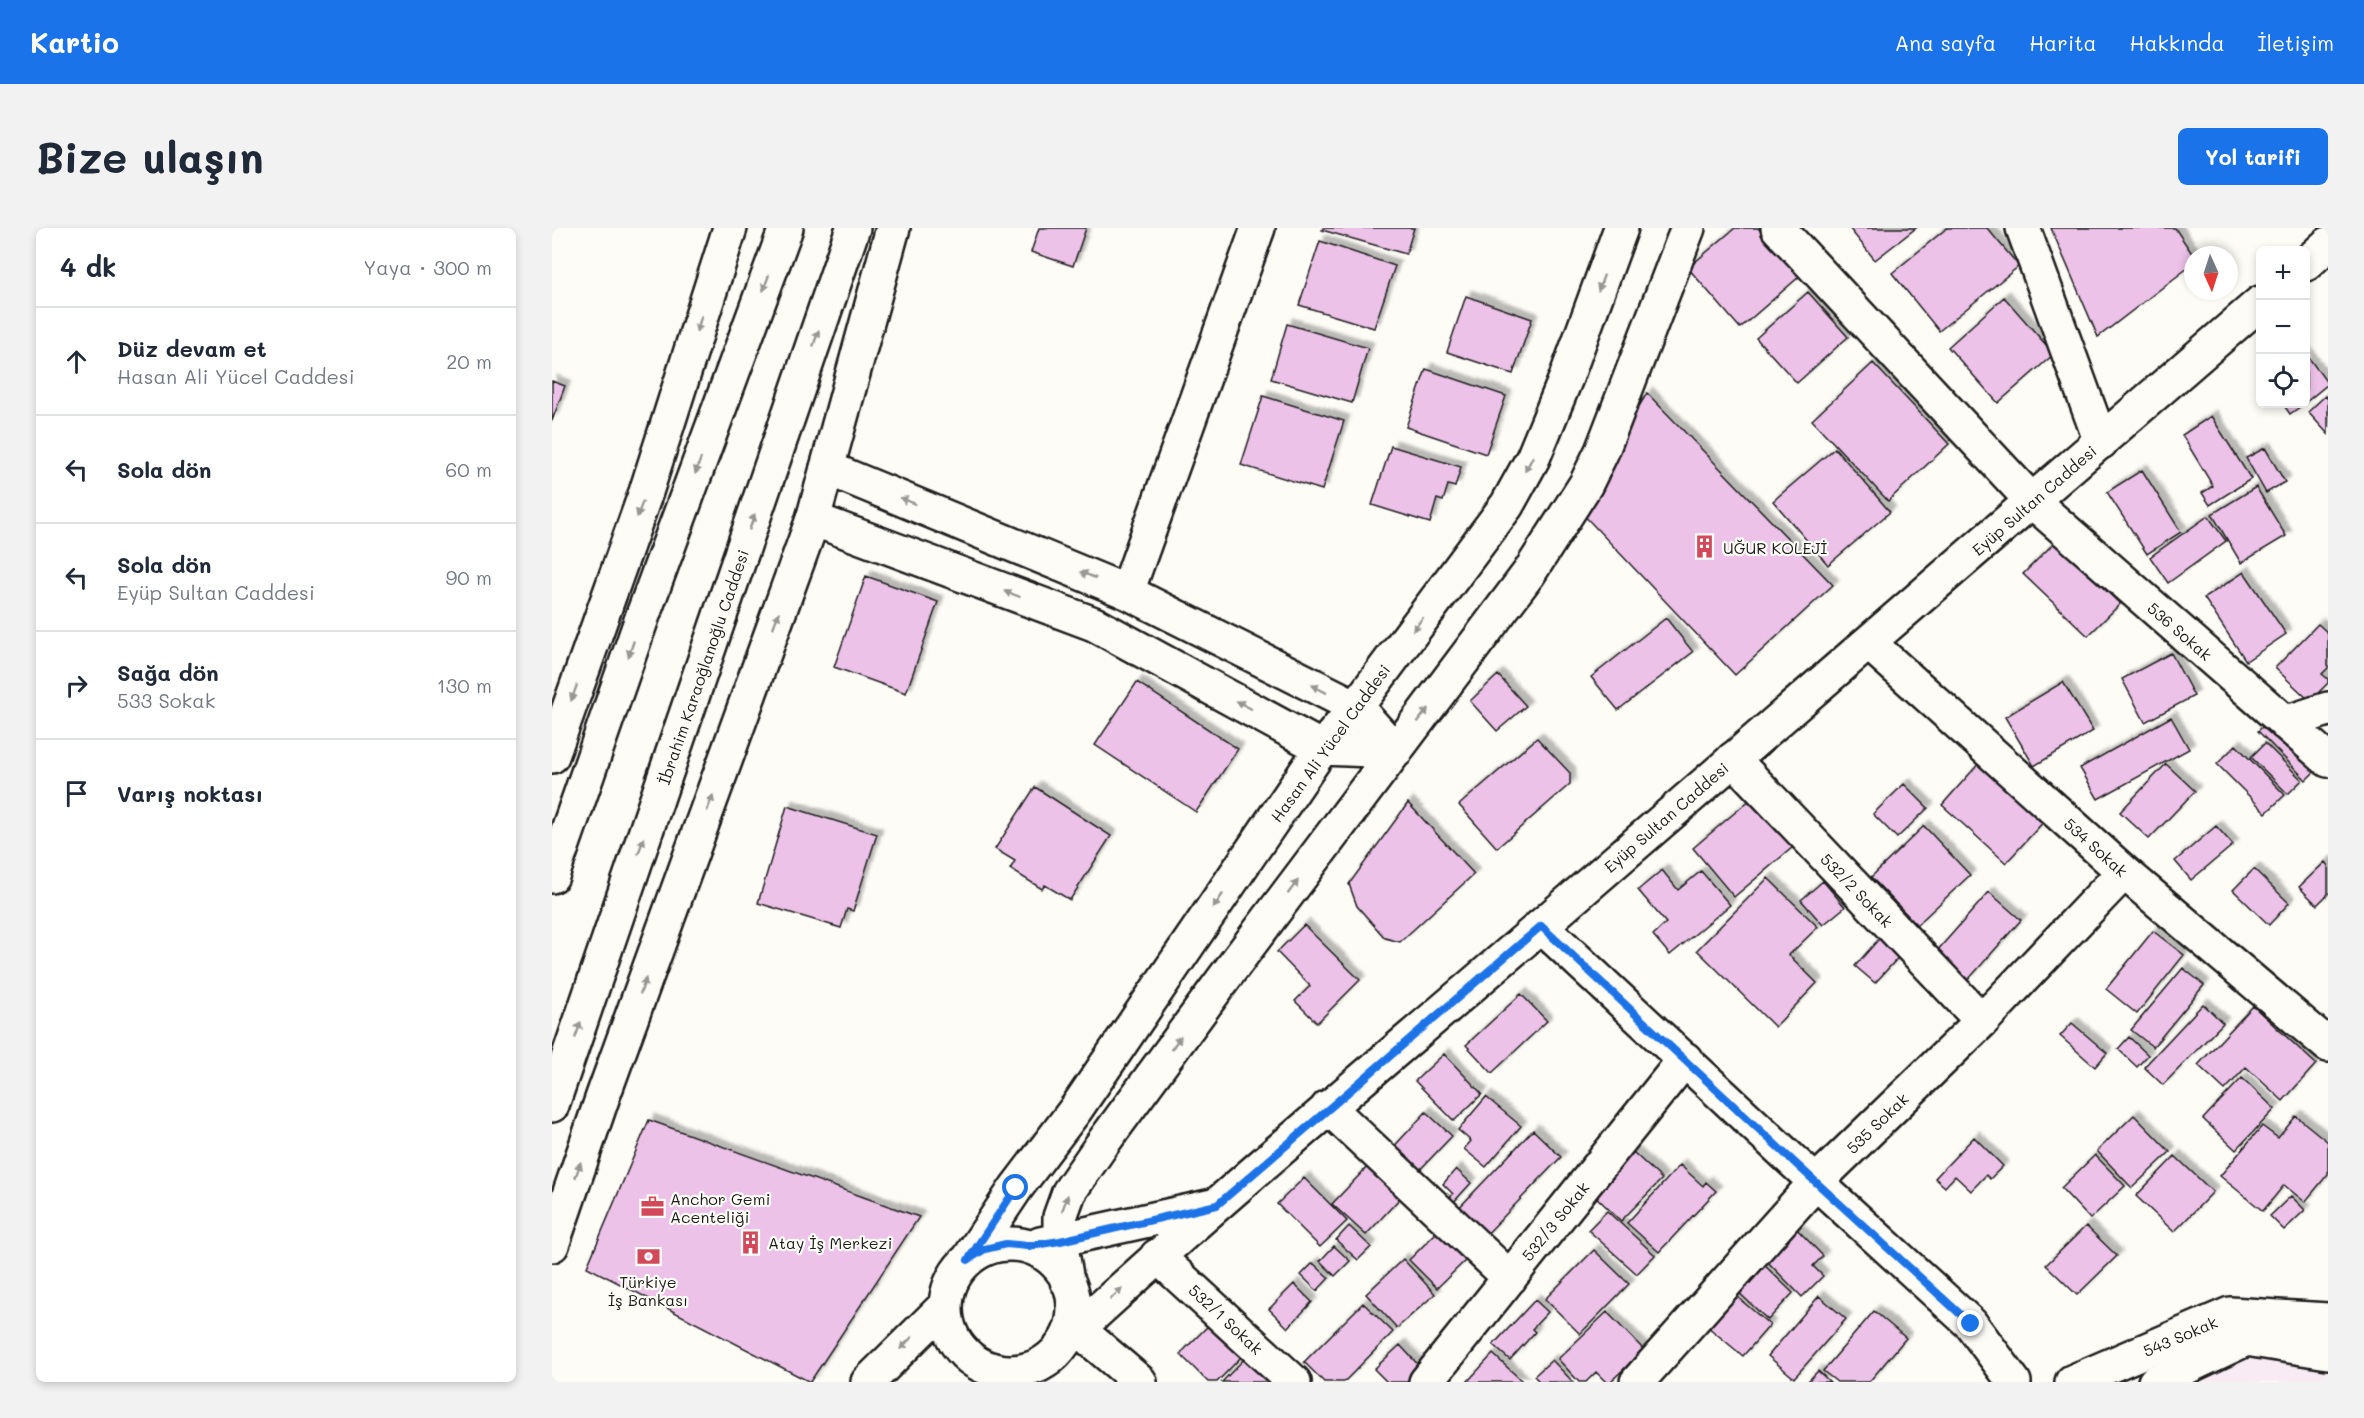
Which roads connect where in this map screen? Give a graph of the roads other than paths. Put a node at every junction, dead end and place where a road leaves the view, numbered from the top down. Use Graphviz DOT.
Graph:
graph roads {
  1 [pos="786,228"];
  2 [pos="854,228"];
  3 [pos="894,228"];
  4 [pos="1258,228"];
  5 [pos="1621,228"];
  6 [pos="1688,228"];
  7 [pos="1778,228"];
  8 [pos="2023,228"];
  9 [pos="723,230"];
  10 [pos="2328,244"];
  11 [pos="2310,260"];
  12 [pos="2256,306"];
  13 [pos="2101,442"];
  14 [pos="827,468"];
  15 [pos="2033,502"];
  16 [pos="813,519"];
  17 [pos="1127,592"];
  18 [pos="1869,643"];
  19 [pos="1356,707"];
  20 [pos="2328,709"];
  21 [pos="2285,723"];
  22 [pos="1322,748"];
  23 [pos="1396,751"];
  24 [pos="552,756"];
  25 [pos="1732,759"];
  26 [pos="2328,760"];
  27 [pos="2124,872"];
  28 [pos="552,876"];
  29 [pos="1541,926"];
  30 [pos="1982,1021"];
  31 [pos="2328,1045"];
  32 [pos="1684,1059"];
  33 [pos="552,1105"];
  34 [pos="1328,1107"];
  35 [pos="1816,1182"];
  36 [pos="1217,1205"];
  37 [pos="1060,1241"];
  38 [pos="552,1245"];
  39 [pos="1028,1246"];
  40 [pos="1157,1256"];
  41 [pos="968,1260"];
  42 [pos="1510,1278"];
  43 [pos="1068,1281"];
  44 [pos="946,1305"];
  45 [pos="2328,1320"];
  46 [pos="1074,1330"];
  47 [pos="2328,1352"];
  48 [pos="1017,1377"];
  49 [pos="868,1382"];
  50 [pos="1140,1382"];
  51 [pos="1294,1382"];
  52 [pos="1426,1382"];
  53 [pos="1637,1382"];
  54 [pos="2014,1382"];
  55 [pos="2072,1382"];
  56 [pos="2156,1382"];
  1 -- 28 [label="main road, one-way"];
  33 -- 2 [label="main road, İbrahim Karaoğlanoğlu Caddesi, one-way"];
  3 -- 14 [label="main road"];
  4 -- 17 [label="main road"];
  5 -- 19 [label="main road, Hasan Ali Yücel Caddesi, one-way"];
  23 -- 6 [label="main road, one-way"];
  7 -- 15 [label="main road, 536 Sokak"];
  8 -- 13 [label="main road"];
  9 -- 24 [label="main road, one-way"];
  10 -- 11 [label="main road"];
  12 -- 13 [label="main road, Eyüp Sultan Caddesi"];
  13 -- 15 [label="main road, Eyüp Sultan Caddesi"];
  14 -- 16 [label="main road"];
  17 -- 14 [label="main road, one-way"];
  15 -- 18 [label="main road, Eyüp Sultan Caddesi"];
  15 -- 21 [label="main road, 536 Sokak"];
  22 -- 16 [label="main road, one-way"];
  38 -- 16 [label="main road, one-way"];
  19 -- 17 [label="main road, one-way"];
  18 -- 25 [label="main road, Eyüp Sultan Caddesi"];
  18 -- 27 [label="main road, 534 Sokak"];
  19 -- 22 [label="main road, Hasan Ali Yücel Caddesi"];
  19 -- 23 [label="main road"];
  20 -- 21 [label="main road"];
  21 -- 26 [label="main road, 536 Sokak"];
  22 -- 23 [label="main road"];
  22 -- 41 [label="main road, Hasan Ali Yücel Caddesi, one-way"];
  37 -- 23 [label="main road, one-way"];
  25 -- 29 [label="main road, Eyüp Sultan Caddesi"];
  25 -- 30 [label="main road, 532/2 Sokak"];
  27 -- 30 [label="main road, 535 Sokak"];
  27 -- 31 [label="main road, 534 Sokak"];
  29 -- 32 [label="main road"];
  29 -- 34 [label="main road, Eyüp Sultan Caddesi"];
  30 -- 35 [label="main road, 535 Sokak"];
  32 -- 35 [label="main road"];
  32 -- 42 [label="main road, 532/3 Sokak"];
  34 -- 36 [label="main road, Eyüp Sultan Caddesi"];
  34 -- 42 [label="main road"];
  35 -- 53 [label="main road, 535 Sokak"];
  35 -- 54 [label="main road"];
  36 -- 37 [label="main road"];
  36 -- 40 [label="main road, Eyüp Sultan Caddesi"];
  37 -- 39 [label="main road"];
  37 -- 43 [label="main road"];
  39 -- 41 [label="main road"];
  39 -- 43 [label="main road"];
  46 -- 40 [label="main road, Eyüp Sultan Caddesi, one-way"];
  40 -- 51 [label="main road, 532/1 Sokak"];
  41 -- 44 [label="main road"];
  42 -- 52 [label="main road, 532/3 Sokak"];
  43 -- 46 [label="main road"];
  44 -- 48 [label="main road"];
  44 -- 49 [label="main road, one-way"];
  45 -- 55 [label="main road, 543 Sokak"];
  46 -- 48 [label="main road"];
  46 -- 50 [label="main road"];
  47 -- 56 [label="main road"];
}
